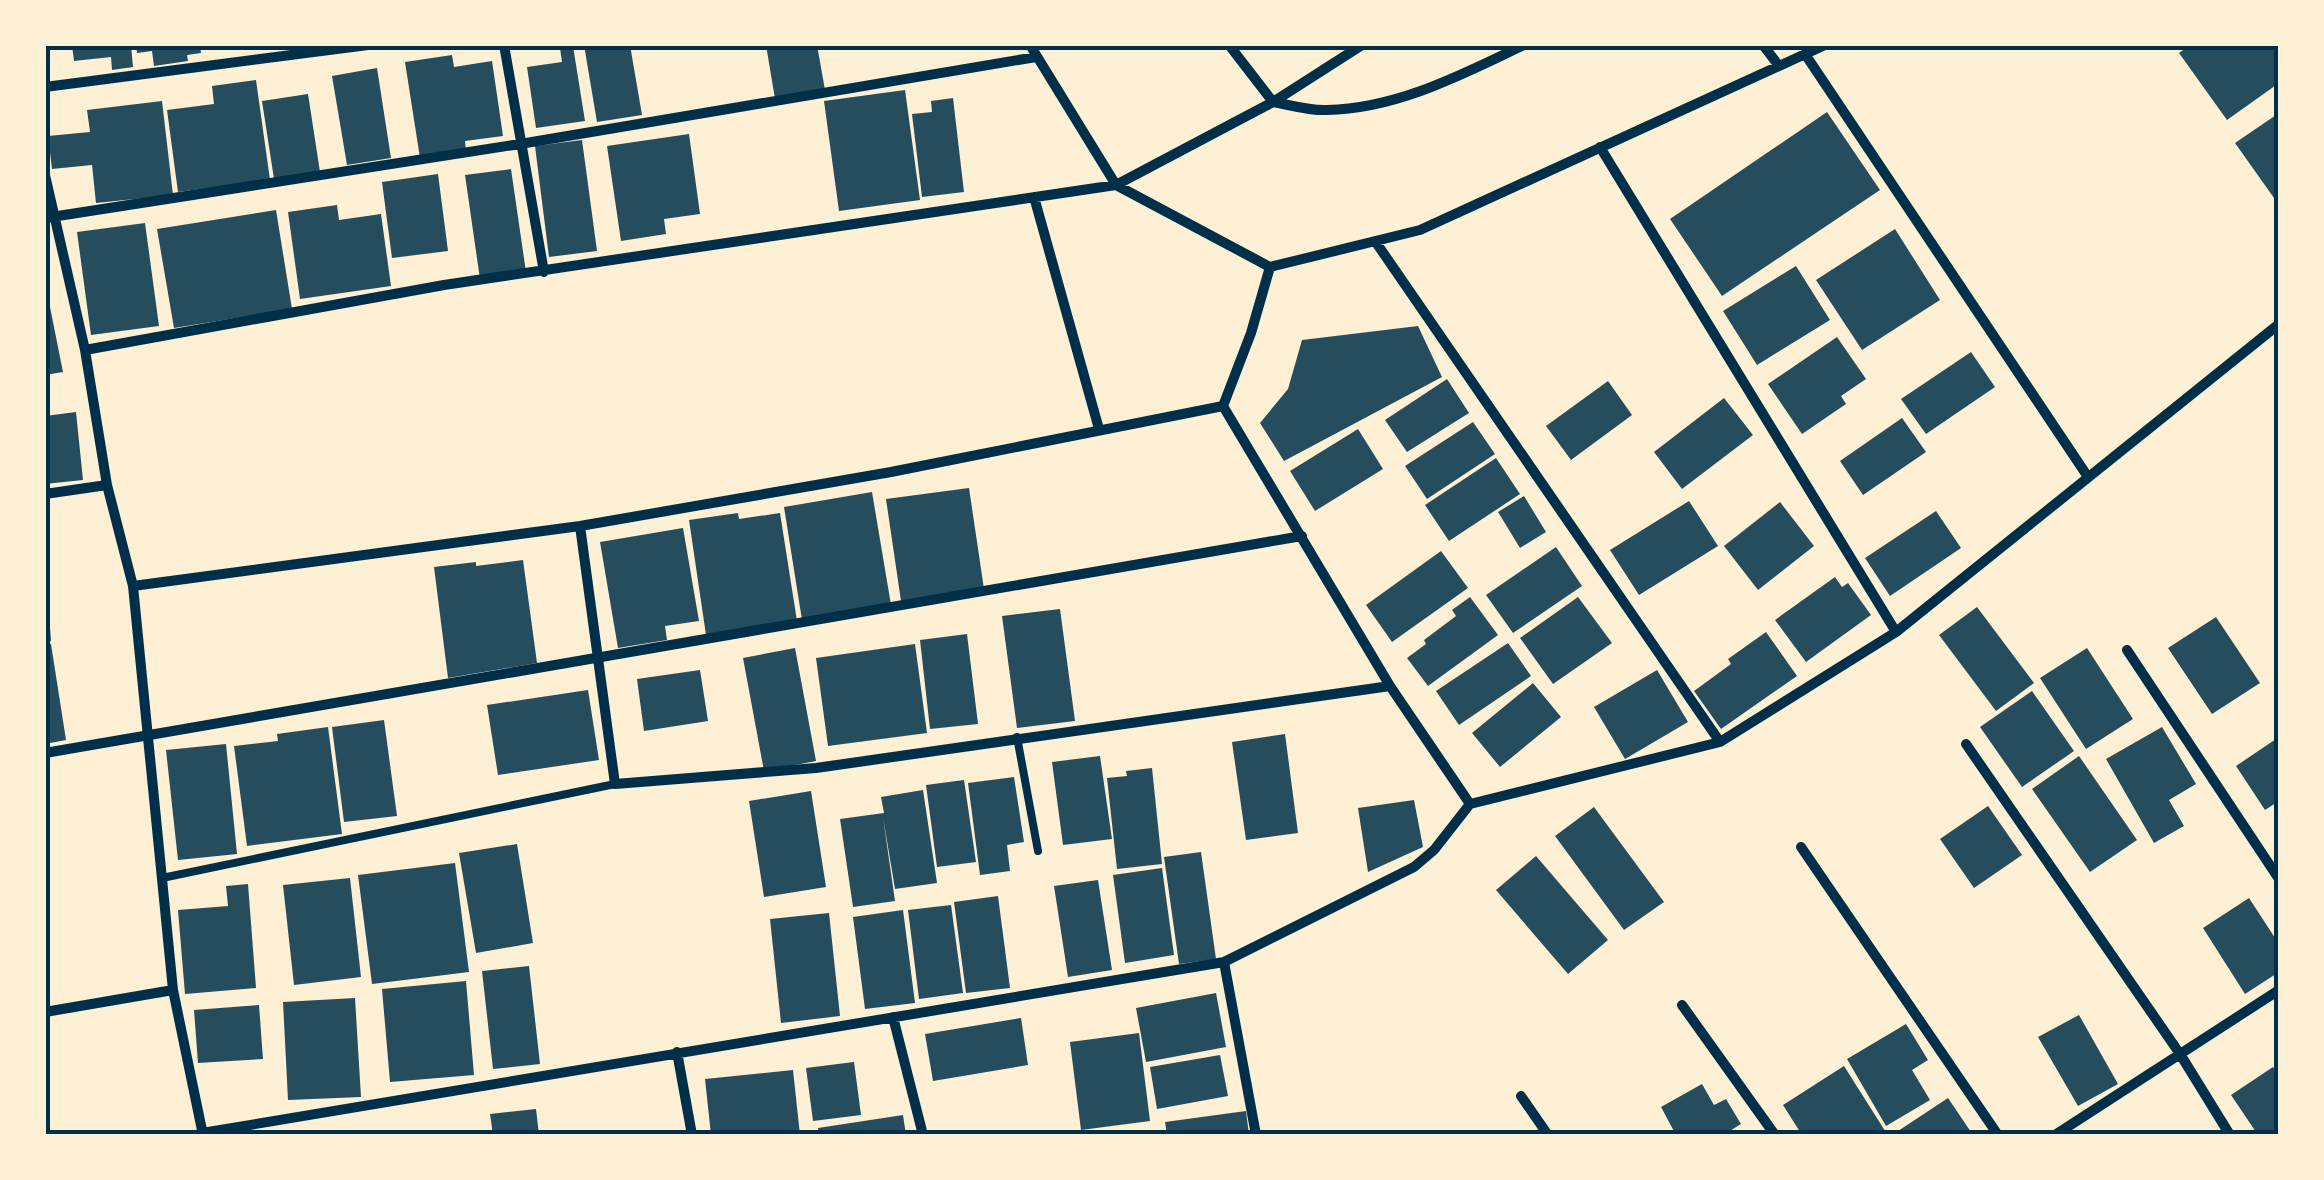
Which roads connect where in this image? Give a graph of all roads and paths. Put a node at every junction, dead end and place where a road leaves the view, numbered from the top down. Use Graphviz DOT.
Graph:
graph roads {
  1 [pos="368,45"];
  2 [pos="504,45"];
  3 [pos="1030,45"];
  4 [pos="1230,45"];
  5 [pos="1362,45"];
  6 [pos="1524,45"];
  7 [pos="1763,45"];
  8 [pos="1825,45"];
  9 [pos="350,46"];
  10 [pos="1805,54"];
  11 [pos="1036,58"];
  12 [pos="1778,66"];
  13 [pos="45,87"];
  14 [pos="1273,102"];
  15 [pos="520,144"];
  16 [pos="1600,148"];
  17 [pos="45,175"];
  18 [pos="1116,185"];
  19 [pos="1034,197"];
  20 [pos="49,217"];
  21 [pos="1375,241"];
  22 [pos="1270,267"];
  23 [pos="544,272"];
  24 [pos="2279,324"];
  25 [pos="84,350"];
  26 [pos="1223,406"];
  27 [pos="1099,430"];
  28 [pos="2088,477"];
  29 [pos="107,485"];
  30 [pos="45,494"];
  31 [pos="580,526"];
  32 [pos="1302,536"];
  33 [pos="134,586"];
  34 [pos="1896,632"];
  35 [pos="2127,650"];
  36 [pos="598,658"];
  37 [pos="1390,686"];
  38 [pos="149,733"];
  39 [pos="1017,737"];
  40 [pos="1720,742"];
  41 [pos="1966,744"];
  42 [pos="45,753"];
  43 [pos="615,784"];
  44 [pos="1470,804"];
  45 [pos="1801,847"];
  46 [pos="1038,851"];
  47 [pos="162,878"];
  48 [pos="2279,879"];
  49 [pos="1224,962"];
  50 [pos="173,990"];
  51 [pos="2279,990"];
  52 [pos="1682,1005"];
  53 [pos="45,1012"];
  54 [pos="894,1017"];
  55 [pos="677,1052"];
  56 [pos="2180,1054"];
  57 [pos="1521,1096"];
  58 [pos="202,1134"];
  59 [pos="692,1135"];
  60 [pos="922,1135"];
  61 [pos="1256,1135"];
  62 [pos="1548,1135"];
  63 [pos="1774,1135"];
  64 [pos="1998,1135"];
  65 [pos="2054,1135"];
  66 [pos="2230,1135"];
  1 -- 9 [label="street"];
  2 -- 15 [label="street"];
  3 -- 11 [label="street"];
  4 -- 14 [label="street"];
  5 -- 14 [label="street"];
  6 -- 14 [label="street"];
  7 -- 12 [label="street"];
  8 -- 10 [label="street"];
  9 -- 13 [label="street"];
  10 -- 12 [label="street"];
  10 -- 28 [label="street"];
  11 -- 15 [label="street"];
  11 -- 18 [label="street"];
  12 -- 16 [label="street"];
  14 -- 18 [label="street"];
  15 -- 20 [label="street"];
  15 -- 23 [label="street"];
  16 -- 21 [label="street"];
  16 -- 34 [label="street"];
  17 -- 20 [label="street"];
  18 -- 19 [label="street"];
  18 -- 22 [label="street"];
  19 -- 23 [label="street"];
  19 -- 27 [label="street"];
  20 -- 25 [label="street"];
  21 -- 22 [label="street"];
  21 -- 40 [label="street"];
  22 -- 26 [label="street"];
  23 -- 25 [label="street"];
  24 -- 28 [label="street"];
  25 -- 29 [label="street"];
  26 -- 27 [label="street"];
  26 -- 32 [label="street"];
  27 -- 31 [label="street"];
  28 -- 34 [label="street"];
  29 -- 30 [label="street"];
  29 -- 33 [label="street"];
  31 -- 33 [label="street"];
  31 -- 36 [label="street"];
  32 -- 36 [label="street"];
  32 -- 37 [label="street"];
  33 -- 38 [label="street"];
  34 -- 40 [label="street"];
  35 -- 48 [label="street"];
  36 -- 38 [label="street"];
  36 -- 43 [label="street"];
  37 -- 39 [label="street"];
  37 -- 44 [label="street"];
  38 -- 42 [label="street"];
  38 -- 47 [label="street"];
  39 -- 43 [label="street"];
  39 -- 46 [label="lane"];
  40 -- 44 [label="street"];
  41 -- 56 [label="street"];
  43 -- 47 [label="lane"];
  44 -- 49 [label="street"];
  45 -- 64 [label="street"];
  47 -- 50 [label="street"];
  49 -- 54 [label="street"];
  49 -- 61 [label="street"];
  50 -- 53 [label="street"];
  50 -- 58 [label="street"];
  51 -- 56 [label="street"];
  52 -- 63 [label="street"];
  54 -- 55 [label="street"];
  54 -- 60 [label="street"];
  55 -- 58 [label="street"];
  55 -- 59 [label="street"];
  56 -- 65 [label="street"];
  56 -- 66 [label="street"];
  57 -- 62 [label="street"];
}
